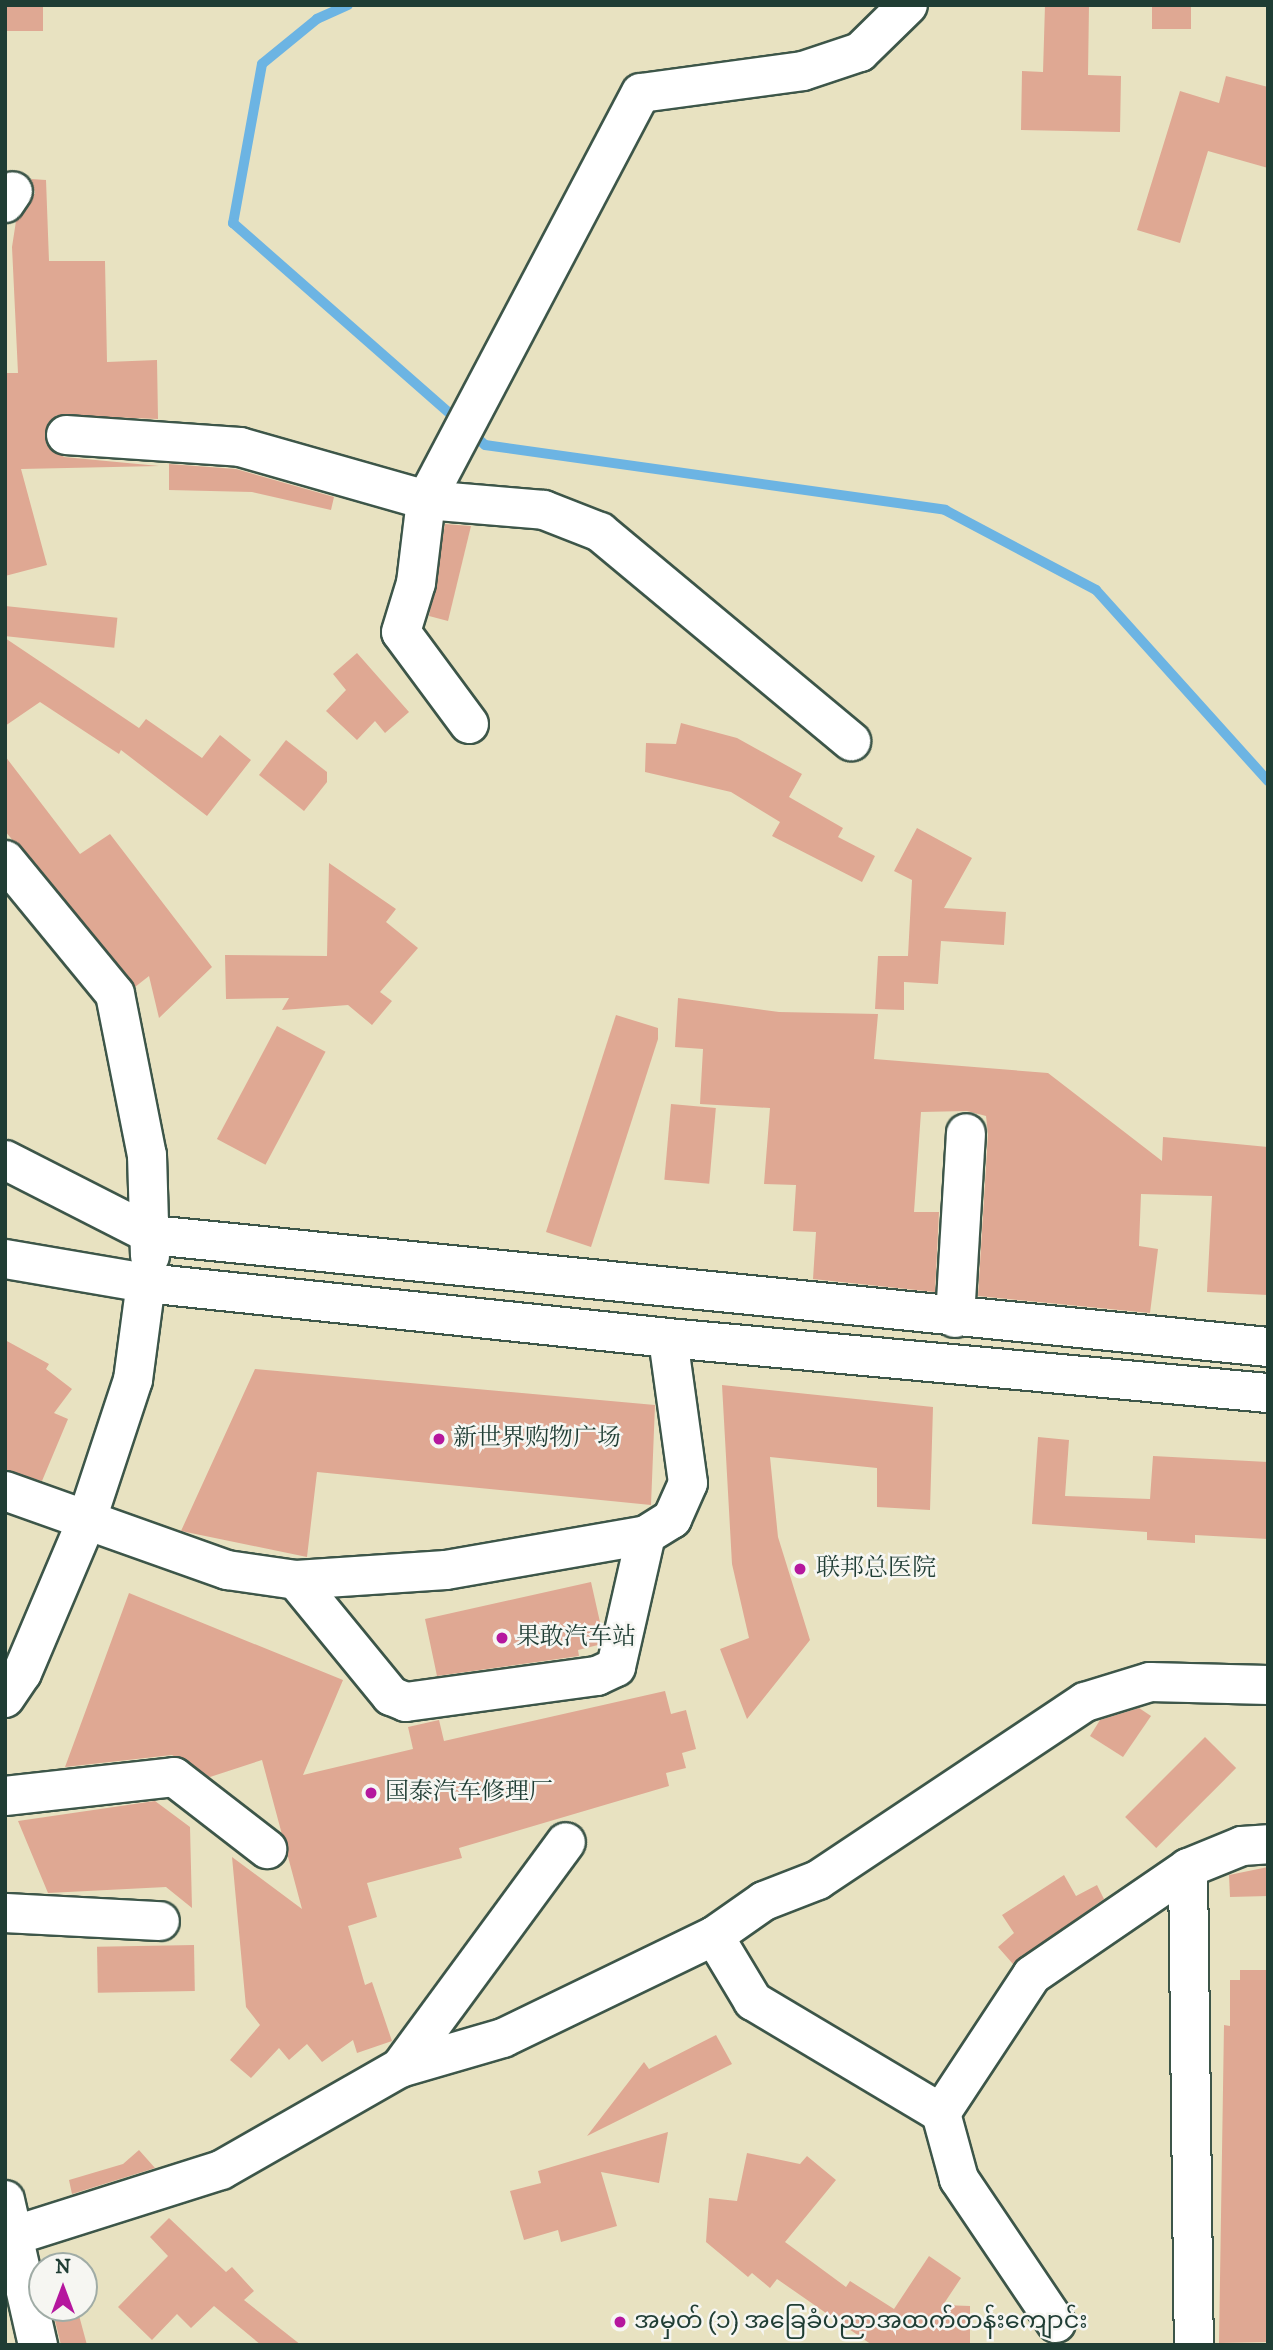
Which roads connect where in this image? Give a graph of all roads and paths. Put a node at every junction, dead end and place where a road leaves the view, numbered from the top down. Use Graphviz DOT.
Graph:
graph roads {
  1 [pos="908,5"];
  2 [pos="66,435"];
  3 [pos="426,500"];
  4 [pos="468,724"];
  5 [pos="851,741"];
  6 [pos="5,860"];
  7 [pos="966,1133"];
  8 [pos="5,1160"];
  9 [pos="152,1235"];
  10 [pos="5,1259"];
  11 [pos="146,1283"];
  12 [pos="955,1318"];
  13 [pos="668,1339"];
  14 [pos="1268,1348"];
  15 [pos="1268,1393"];
  16 [pos="5,1491"];
  17 [pos="86,1522"];
  18 [pos="646,1535"];
  19 [pos="296,1580"];
  20 [pos="1268,1685"];
  21 [pos="5,1698"];
  22 [pos="5,1796"];
  23 [pos="566,1842"];
  24 [pos="1268,1844"];
  25 [pos="267,1849"];
  26 [pos="1188,1868"];
  27 [pos="5,1913"];
  28 [pos="160,1921"];
  29 [pos="714,1936"];
  30 [pos="400,2067"];
  31 [pos="941,2113"];
  32 [pos="9,2218"];
  33 [pos="1056,2323"];
  34 [pos="26,2340"];
  35 [pos="1194,2345"];
  1 -- 3 [label="main road"];
  2 -- 3 [label="main road"];
  3 -- 4 [label="main road"];
  3 -- 5 [label="main road"];
  6 -- 9 [label="main road"];
  7 -- 12 [label="main road"];
  8 -- 9 [label="main road"];
  9 -- 11 [label="main road"];
  9 -- 12 [label="main road"];
  10 -- 11 [label="main road"];
  11 -- 13 [label="main road"];
  11 -- 17 [label="main road"];
  12 -- 14 [label="main road"];
  13 -- 15 [label="main road"];
  13 -- 18 [label="main road"];
  16 -- 17 [label="main road"];
  17 -- 19 [label="main road"];
  17 -- 21 [label="main road"];
  18 -- 19 [label="main road"];
  18 -- 19 [label="main road"];
  20 -- 29 [label="main road"];
  22 -- 25 [label="main road"];
  23 -- 30 [label="main road"];
  24 -- 26 [label="main road"];
  26 -- 31 [label="main road"];
  26 -- 35 [label="main road"];
  27 -- 28 [label="main road"];
  29 -- 30 [label="main road"];
  29 -- 31 [label="main road"];
  30 -- 32 [label="main road"];
  31 -- 33 [label="main road"];
  32 -- 34 [label="main road"];
}
